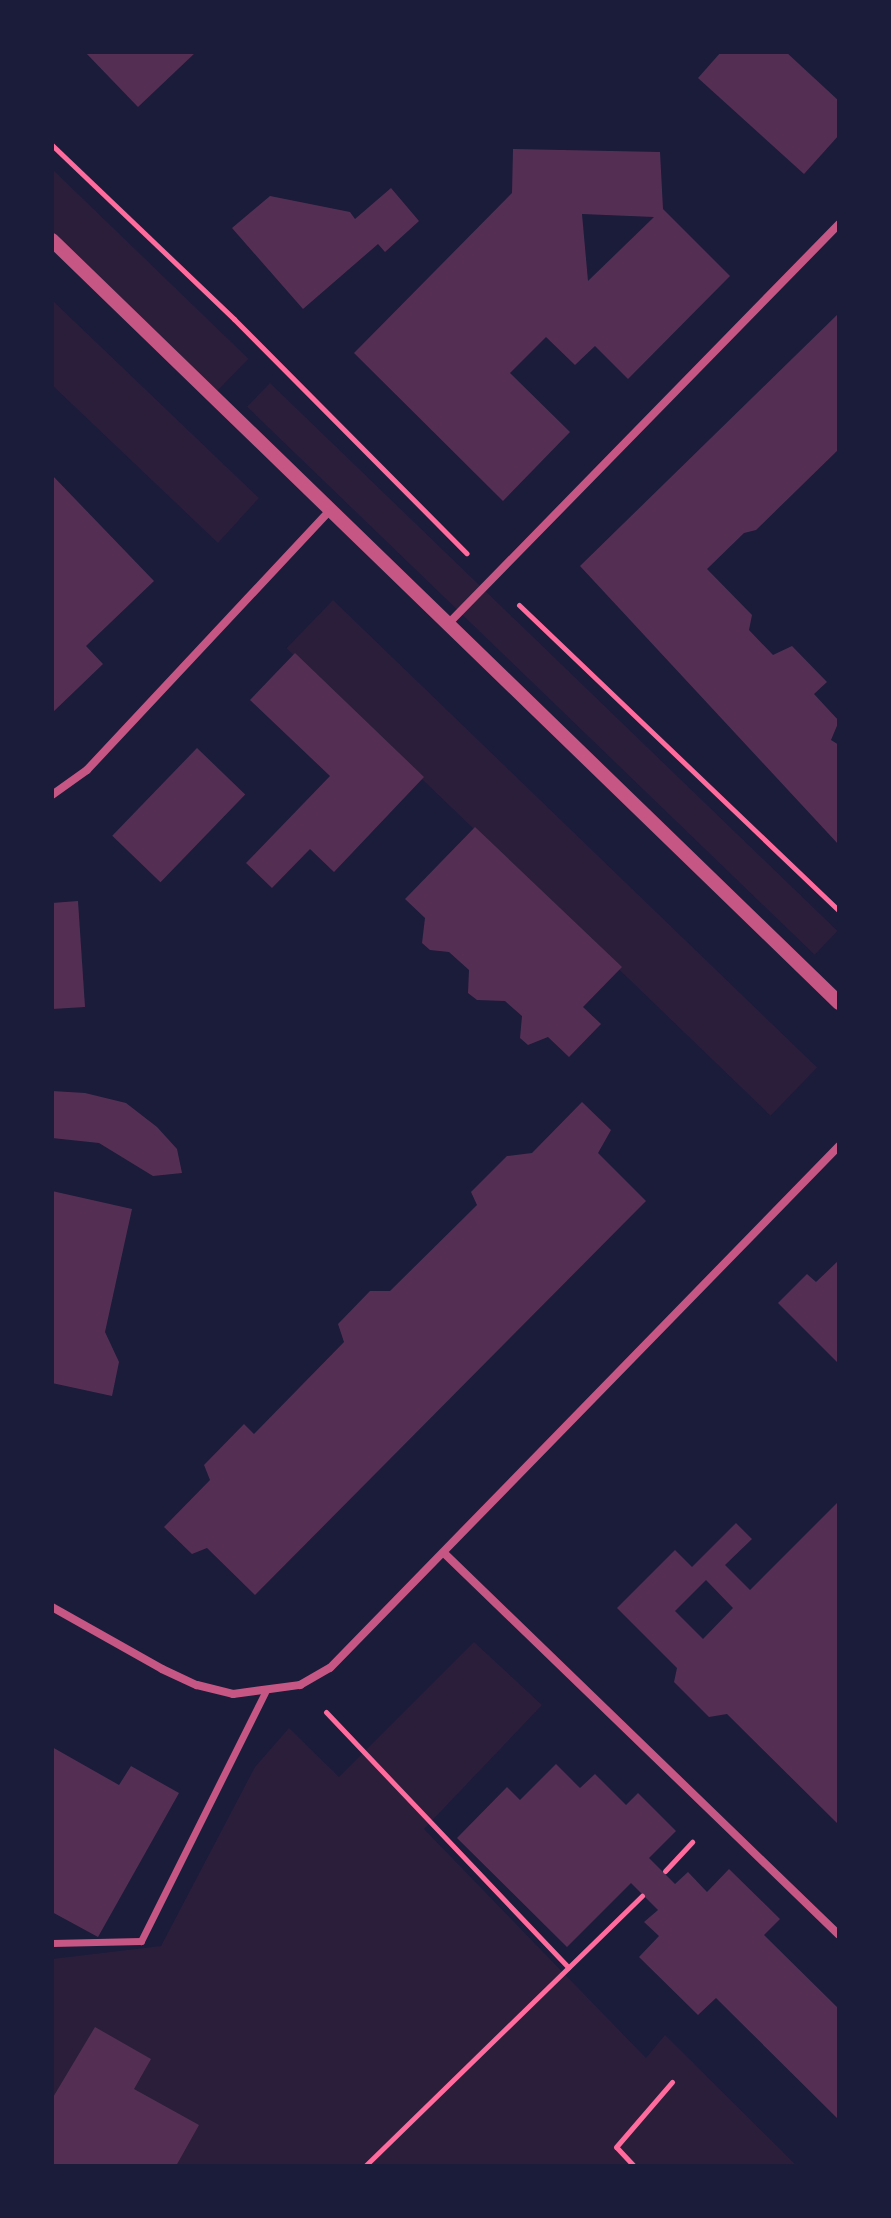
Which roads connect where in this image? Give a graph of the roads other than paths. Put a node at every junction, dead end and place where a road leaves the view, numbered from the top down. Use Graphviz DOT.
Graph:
graph roads {
  1 [pos="839,224"];
  2 [pos="52,240"];
  3 [pos="330,510"];
  4 [pos="448,624"];
  5 [pos="52,795"];
  6 [pos="839,1003"];
  7 [pos="839,1146"];
  8 [pos="444,1553"];
  9 [pos="52,1607"];
  10 [pos="265,1692"];
  11 [pos="839,1935"];
  12 [pos="52,1943"];
  1 -- 4 [label="street"];
  2 -- 3 [label="street"];
  3 -- 4 [label="street"];
  3 -- 5 [label="street"];
  4 -- 6 [label="street"];
  7 -- 8 [label="street"];
  8 -- 10 [label="street"];
  8 -- 11 [label="street"];
  9 -- 10 [label="street"];
  10 -- 12 [label="street"];
}
